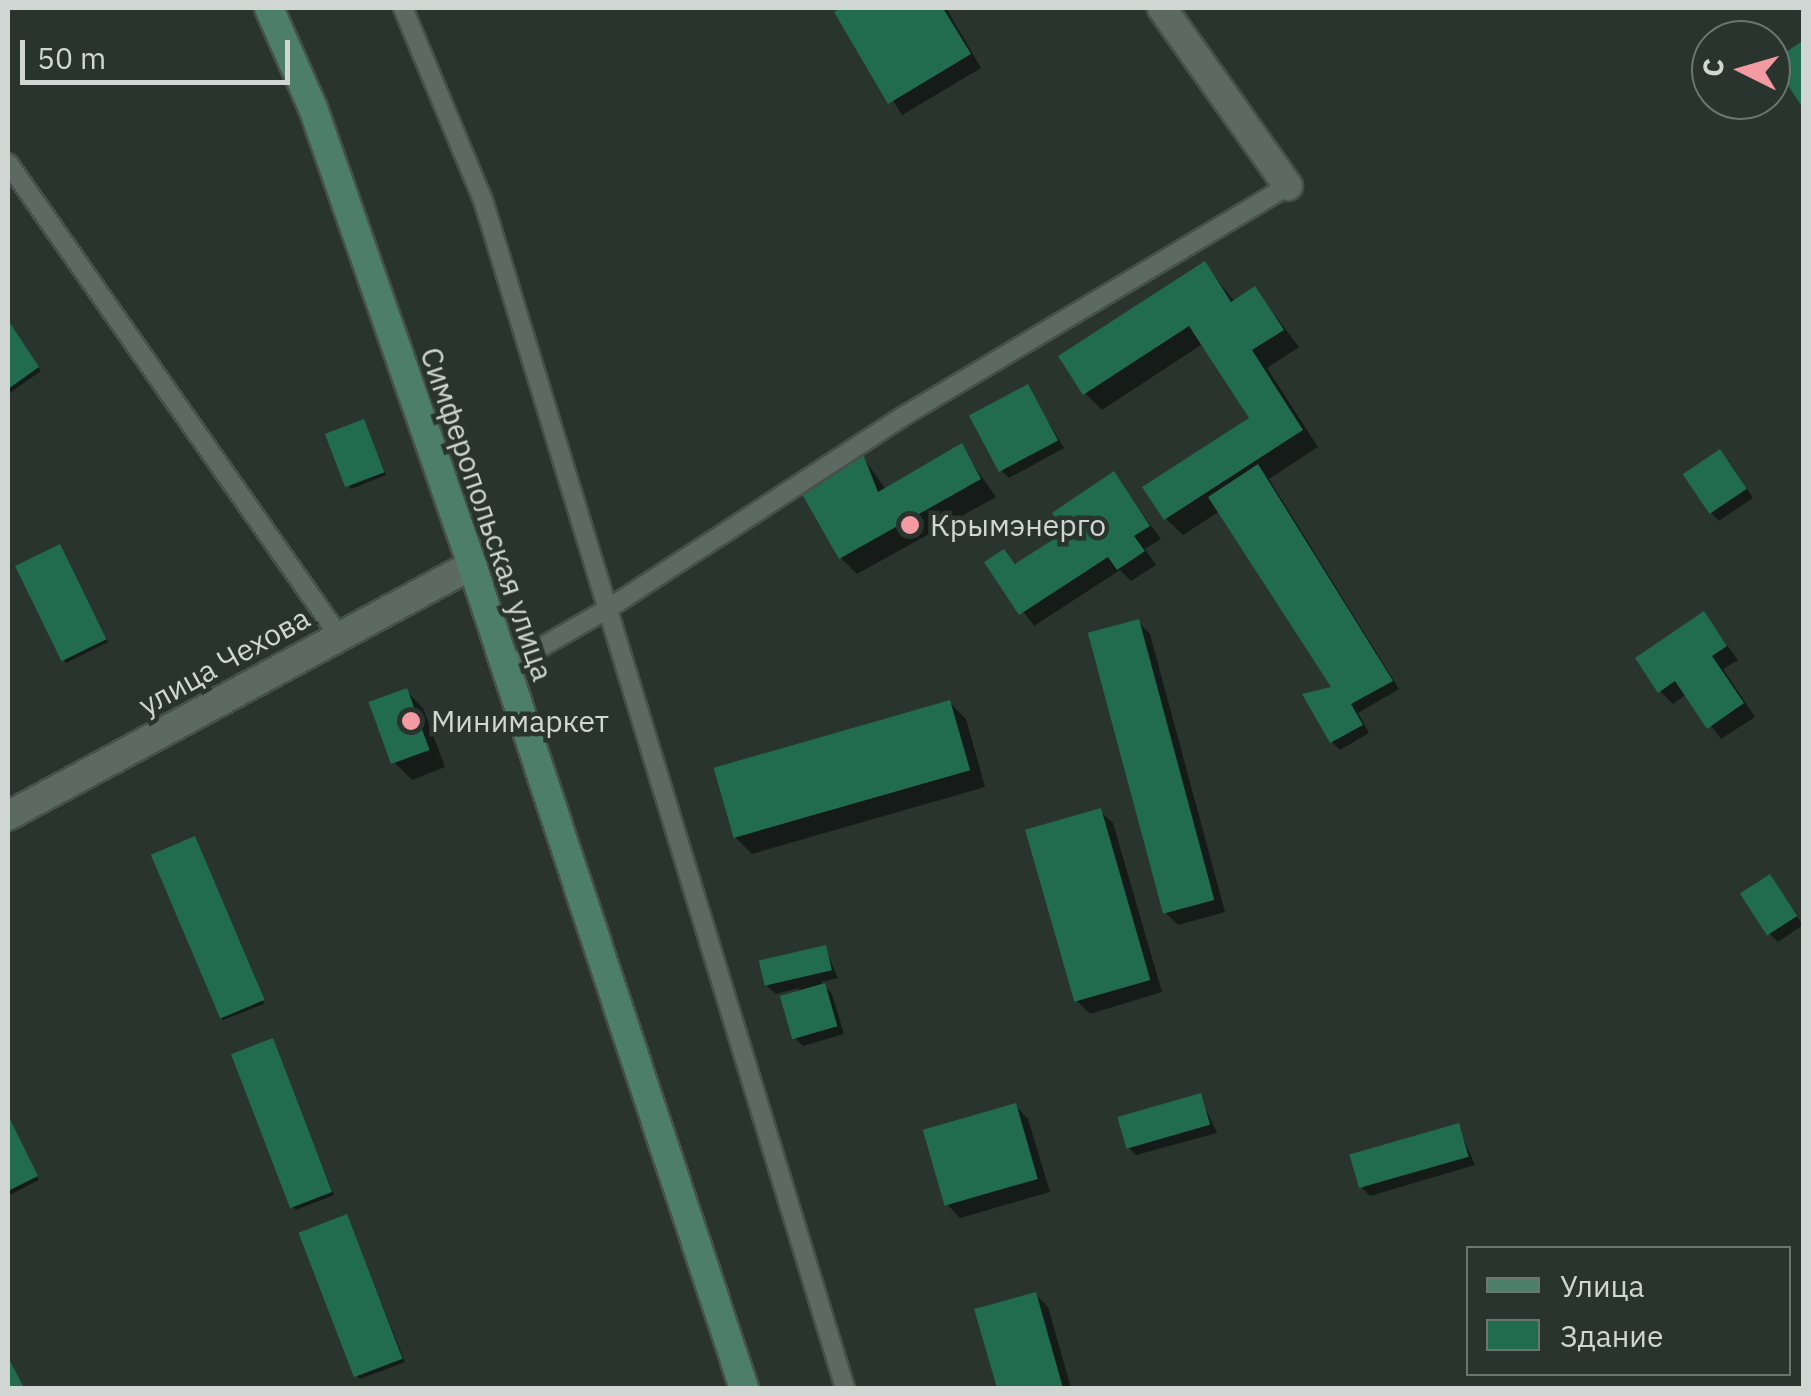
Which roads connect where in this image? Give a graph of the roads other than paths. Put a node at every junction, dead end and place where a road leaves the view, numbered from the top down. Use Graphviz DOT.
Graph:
graph roads {
  1 [pos="269,8"];
  2 [pos="403,8"];
  3 [pos="1162,8"];
  4 [pos="8,163"];
  5 [pos="1288,186"];
  6 [pos="472,565"];
  7 [pos="606,610"];
  8 [pos="339,636"];
  9 [pos="506,668"];
  10 [pos="8,816"];
  11 [pos="744,1388"];
  12 [pos="845,1388"];
  1 -- 6 [label="main road, Симферопольская улица"];
  2 -- 7 [label="lane"];
  3 -- 5 [label="street"];
  4 -- 8 [label="lane"];
  5 -- 7 [label="lane"];
  6 -- 8 [label="street, улица Чехова"];
  6 -- 9 [label="main road, Симферопольская улица"];
  7 -- 9 [label="lane"];
  7 -- 12 [label="lane"];
  8 -- 10 [label="street, улица Чехова"];
  9 -- 11 [label="main road, Симферопольская улица"];
}
